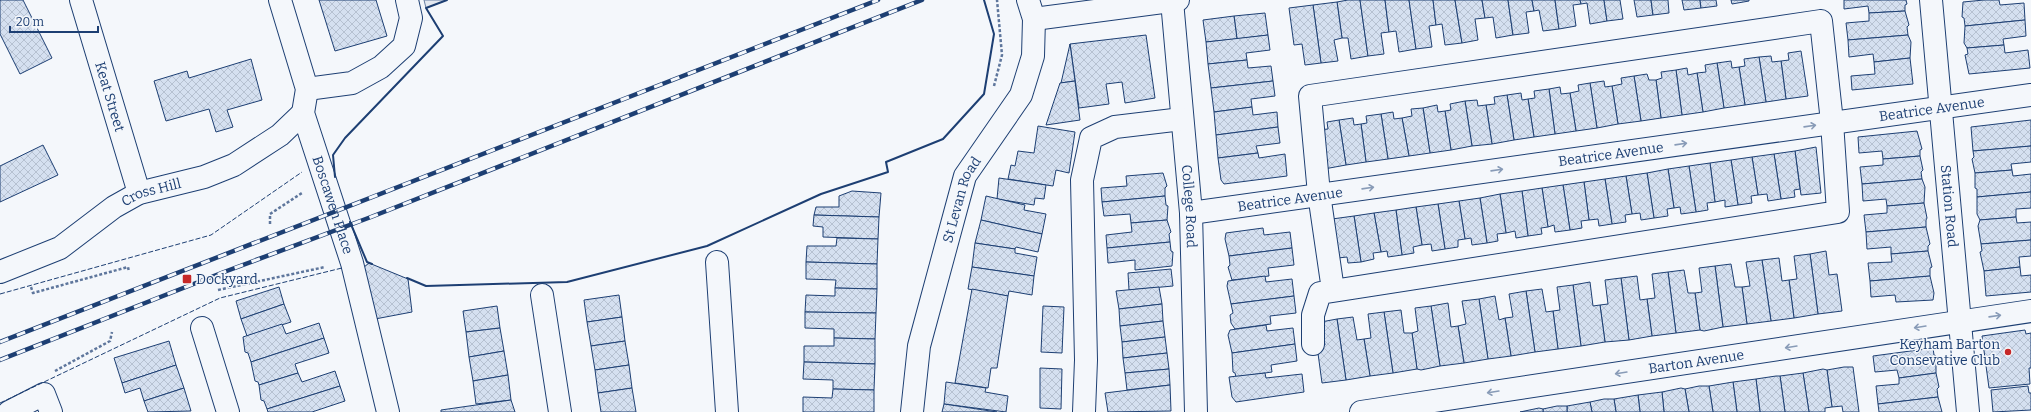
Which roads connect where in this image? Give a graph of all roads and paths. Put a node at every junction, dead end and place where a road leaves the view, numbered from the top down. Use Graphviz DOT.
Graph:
graph roads {
  1 [pos="81,0"];
  2 [pos="280,0"];
  3 [pos="406,0"];
  4 [pos="996,0"];
  5 [pos="1175,0"];
  6 [pos="1931,0"];
  7 [pos="1031,9"];
  8 [pos="307,89"];
  9 [pos="993,90"];
  10 [pos="2031,95"];
  11 [pos="1941,107"];
  12 [pos="303,113"];
  13 [pos="1182,118"];
  14 [pos="1832,122"];
  15 [pos="140,193"];
  16 [pos="1319,194"];
  17 [pos="287,203"];
  18 [pos="1191,212"];
  19 [pos="270,224"];
  20 [pos="717,262"];
  21 [pos="23,264"];
  22 [pos="0,272"];
  23 [pos="129,272"];
  24 [pos="301,272"];
  25 [pos="218,290"];
  26 [pos="1333,290"];
  27 [pos="542,295"];
  28 [pos="2031,311"];
  29 [pos="1958,322"];
  30 [pos="202,328"];
  31 [pos="112,332"];
  32 [pos="1313,344"];
  33 [pos="48,403"];
  34 [pos="9,412"];
  35 [pos="228,412"];
  36 [pos="388,412"];
  37 [pos="560,412"];
  38 [pos="727,412"];
  39 [pos="912,412"];
  40 [pos="1084,412"];
  41 [pos="1196,412"];
  42 [pos="1361,412"];
  43 [pos="1968,412"];
  1 -- 15 [label="street, Keat Street"];
  2 -- 8 [label="street, Boscawen Place"];
  3 -- 8 [label="street"];
  4 -- 9 [label="path"];
  5 -- 7 [label="street"];
  5 -- 13 [label="street, College Road"];
  6 -- 11 [label="street, Station Road"];
  7 -- 39 [label="street, St Levan Road"];
  8 -- 12 [label="street, Boscawen Place"];
  10 -- 11 [label="street, Beatrice Avenue"];
  11 -- 14 [label="street, Beatrice Avenue"];
  11 -- 29 [label="street, Station Road"];
  12 -- 15 [label="street, Cross Hill"];
  12 -- 36 [label="street, Boscawen Place"];
  13 -- 18 [label="street, College Road"];
  13 -- 40 [label="street"];
  16 -- 14 [label="street, Beatrice Avenue, one-way"];
  14 -- 16 [label="street"];
  14 -- 26 [label="street"];
  15 -- 21 [label="street, Cross Hill"];
  16 -- 18 [label="street, Beatrice Avenue"];
  16 -- 26 [label="street"];
  17 -- 19 [label="path"];
  18 -- 41 [label="street, College Road"];
  20 -- 38 [label="street"];
  21 -- 22 [label="street, Cross Hill"];
  21 -- 23 [label="path"];
  24 -- 25 [label="path"];
  26 -- 32 [label="street"];
  27 -- 37 [label="street"];
  29 -- 28 [label="street, Barton Avenue, one-way"];
  29 -- 42 [label="street, Barton Avenue, one-way"];
  29 -- 43 [label="street, Station Road"];
  30 -- 35 [label="street"];
  31 -- 33 [label="path"];
  33 -- 34 [label="street"];
}
